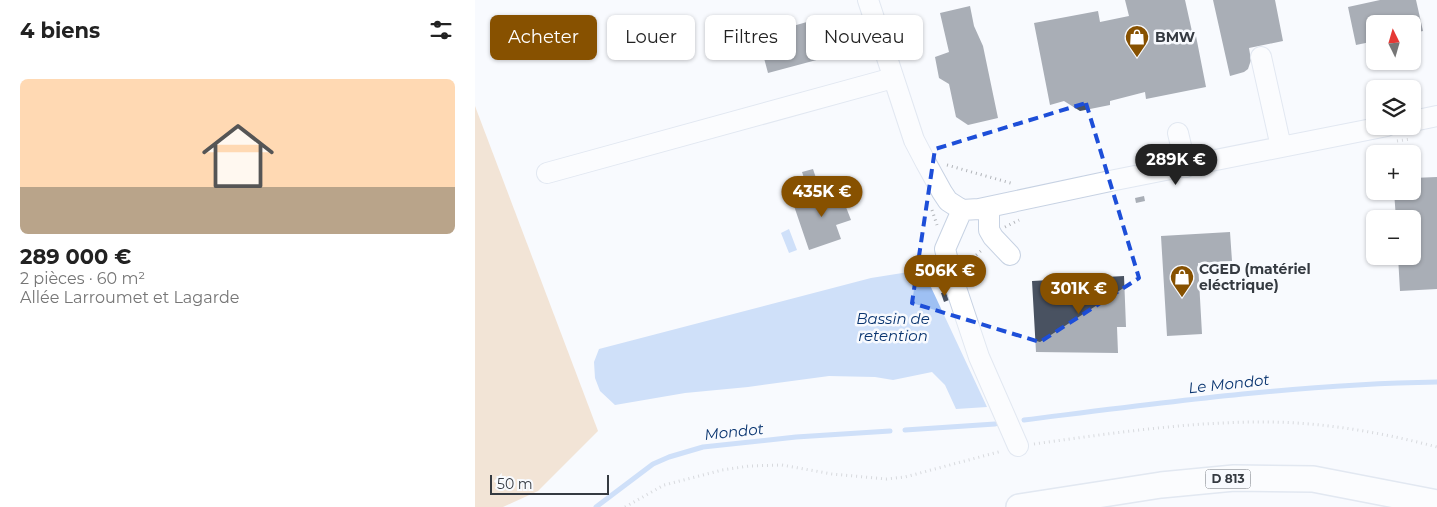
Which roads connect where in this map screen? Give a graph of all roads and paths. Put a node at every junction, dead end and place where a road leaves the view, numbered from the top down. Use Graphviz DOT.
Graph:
graph roads {
  1 [pos="868,0"];
  2 [pos="1261,57"];
  3 [pos="893,78"];
  4 [pos="1437,116"];
  5 [pos="1421,125"];
  6 [pos="1178,133"];
  7 [pos="1381,135"];
  8 [pos="1281,147"];
  9 [pos="1186,167"];
  10 [pos="547,173"];
  11 [pos="989,207"];
  12 [pos="962,210"];
  13 [pos="1021,219"];
  14 [pos="993,237"];
  15 [pos="1010,255"];
  16 [pos="952,277"];
  17 [pos="1017,443"];
  18 [pos="1437,503"];
  19 [pos="1019,507"];
  1 -- 3 [label="street"];
  2 -- 8 [label="street"];
  3 -- 10 [label="street"];
  3 -- 12 [label="street"];
  4 -- 5 [label="street"];
  6 -- 9 [label="street"];
  7 -- 8 [label="street"];
  8 -- 9 [label="street"];
  9 -- 11 [label="street"];
  11 -- 12 [label="street"];
  11 -- 14 [label="street"];
  12 -- 16 [label="street"];
  13 -- 14 [label="path"];
  14 -- 15 [label="street"];
  14 -- 16 [label="path"];
  16 -- 17 [label="street"];
  18 -- 19 [label="main road, D 813"];
}
